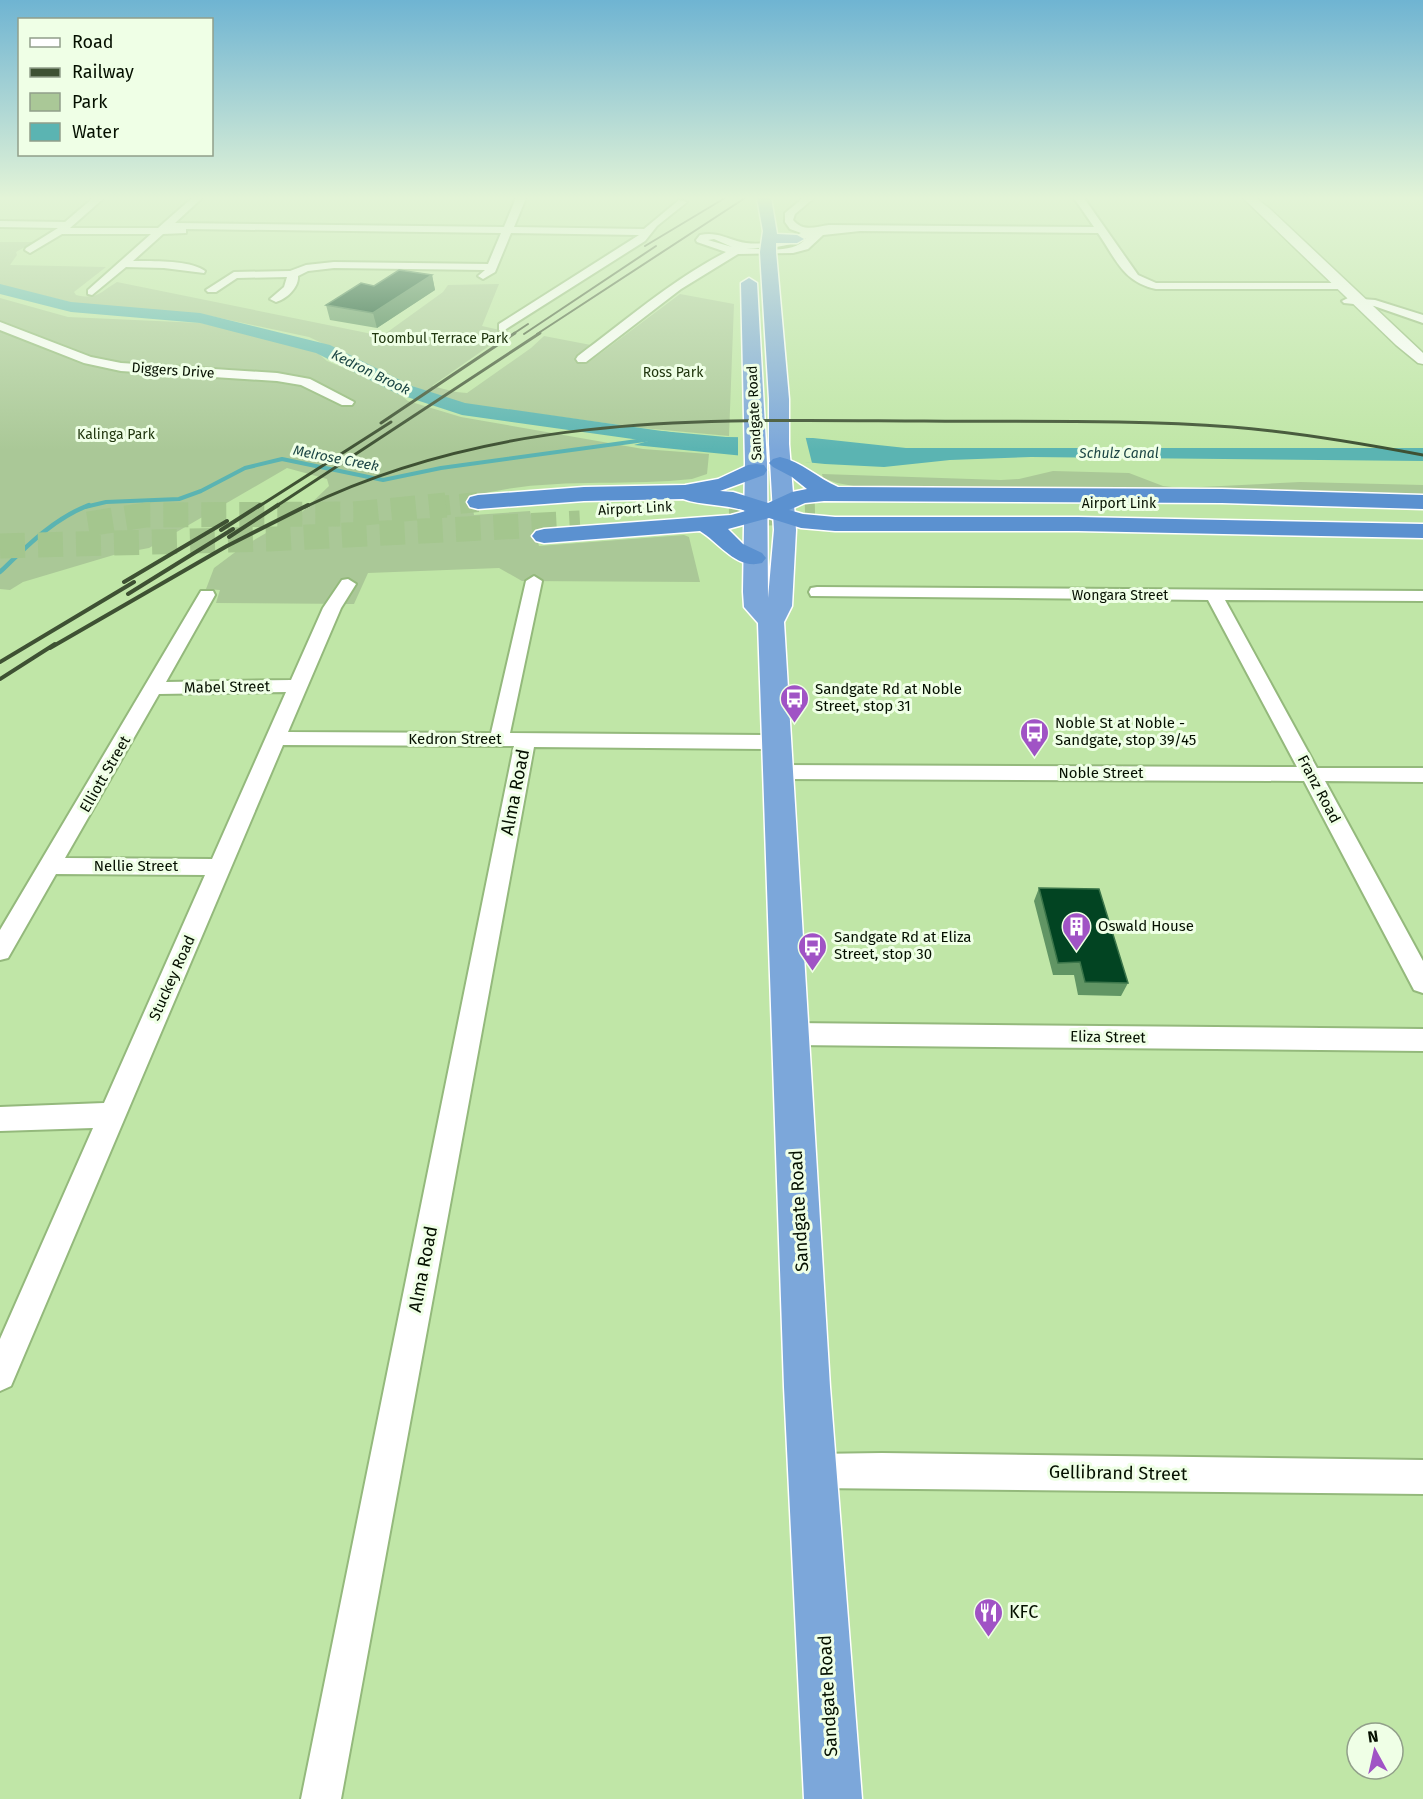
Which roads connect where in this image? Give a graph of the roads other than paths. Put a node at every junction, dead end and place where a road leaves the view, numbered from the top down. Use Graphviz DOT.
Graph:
graph roads {
  1 [pos="103,282"];
  2 [pos="224,282"];
  3 [pos="293,282"];
  4 [pos="574,282"];
  5 [pos="684,282"];
  6 [pos="757,282"];
  7 [pos="762,282"];
  8 [pos="1140,282"];
  9 [pos="1336,282"];
  10 [pos="212,290"];
  11 [pos="92,292"];
  12 [pos="1351,297"];
  13 [pos="276,299"];
  14 [pos="1423,319"];
  15 [pos="0,326"];
  16 [pos="503,327"];
  17 [pos="582,359"];
  18 [pos="1423,360"];
  19 [pos="1423,374"];
  20 [pos="347,402"];
  21 [pos="780,463"];
  22 [pos="756,466"];
  23 [pos="685,492"];
  24 [pos="834,494"];
  25 [pos="478,502"];
  26 [pos="1423,502"];
  27 [pos="728,509"];
  28 [pos="1423,509"];
  29 [pos="772,515"];
  30 [pos="579,517"];
  31 [pos="1423,520"];
  32 [pos="705,525"];
  33 [pos="1423,531"];
  34 [pos="544,536"];
  35 [pos="754,558"];
  36 [pos="534,581"];
  37 [pos="348,584"];
  38 [pos="817,592"];
  39 [pos="207,595"];
  40 [pos="1214,596"];
  41 [pos="1423,596"];
  42 [pos="771,622"];
  43 [pos="299,686"];
  44 [pos="154,688"];
  45 [pos="276,738"];
  46 [pos="512,740"];
  47 [pos="779,757"];
  48 [pos="1310,774"];
  49 [pos="1423,775"];
  50 [pos="51,866"];
  51 [pos="221,867"];
  52 [pos="0,951"];
  53 [pos="1423,983"];
  54 [pos="792,1034"];
  55 [pos="1423,1040"];
  56 [pos="112,1115"];
  57 [pos="0,1119"];
  58 [pos="0,1375"];
  59 [pos="813,1471"];
  60 [pos="1423,1477"];
  61 [pos="321,1799"];
  62 [pos="833,1799"];
  1 -- 11 [label="street"];
  2 -- 10 [label="street"];
  3 -- 13 [label="street"];
  4 -- 16 [label="street"];
  5 -- 17 [label="street"];
  6 -- 22 [label="highway, Sandgate Road"];
  7 -- 21 [label="highway, Sandgate Road"];
  8 -- 12 [label="street"];
  9 -- 12 [label="street"];
  12 -- 14 [label="street"];
  12 -- 18 [label="street"];
  12 -- 19 [label="street"];
  15 -- 20 [label="street, Diggers Drive"];
  21 -- 24 [label="highway"];
  21 -- 29 [label="highway, Sandgate Road"];
  22 -- 23 [label="highway"];
  22 -- 29 [label="highway, Sandgate Road"];
  23 -- 25 [label="highway"];
  23 -- 29 [label="highway"];
  24 -- 26 [label="highway"];
  24 -- 29 [label="highway"];
  27 -- 30 [label="highway, Airport Link"];
  28 -- 31 [label="highway, Airport Link"];
  29 -- 32 [label="highway"];
  29 -- 33 [label="highway"];
  29 -- 35 [label="highway, Sandgate Road"];
  29 -- 42 [label="highway, Sandgate Road"];
  32 -- 34 [label="highway"];
  32 -- 35 [label="highway"];
  35 -- 42 [label="highway, Sandgate Road"];
  36 -- 46 [label="street, Alma Road"];
  37 -- 43 [label="street, Stuckey Road"];
  38 -- 40 [label="street, Wongara Street"];
  39 -- 44 [label="street, Elliott Street"];
  40 -- 41 [label="street, Wongara Street"];
  40 -- 48 [label="street, Franz Road"];
  42 -- 47 [label="highway, Sandgate Road"];
  43 -- 44 [label="street, Mabel Street"];
  43 -- 45 [label="street, Stuckey Road"];
  44 -- 50 [label="street, Elliott Street"];
  45 -- 46 [label="street, Kedron Street"];
  45 -- 51 [label="street, Stuckey Road"];
  46 -- 47 [label="street, Kedron Street"];
  46 -- 61 [label="street, Alma Road"];
  47 -- 48 [label="street, Noble Street"];
  47 -- 54 [label="highway, Sandgate Road"];
  48 -- 49 [label="street, Noble Street"];
  48 -- 53 [label="street, Franz Road"];
  50 -- 51 [label="street, Nellie Street"];
  50 -- 52 [label="street, Elliott Street"];
  51 -- 56 [label="street, Stuckey Road"];
  54 -- 55 [label="street, Eliza Street"];
  54 -- 59 [label="highway, Sandgate Road"];
  56 -- 57 [label="street"];
  56 -- 58 [label="street, Stuckey Road"];
  59 -- 60 [label="street, Gellibrand Street"];
  59 -- 62 [label="highway, Sandgate Road"];
}
